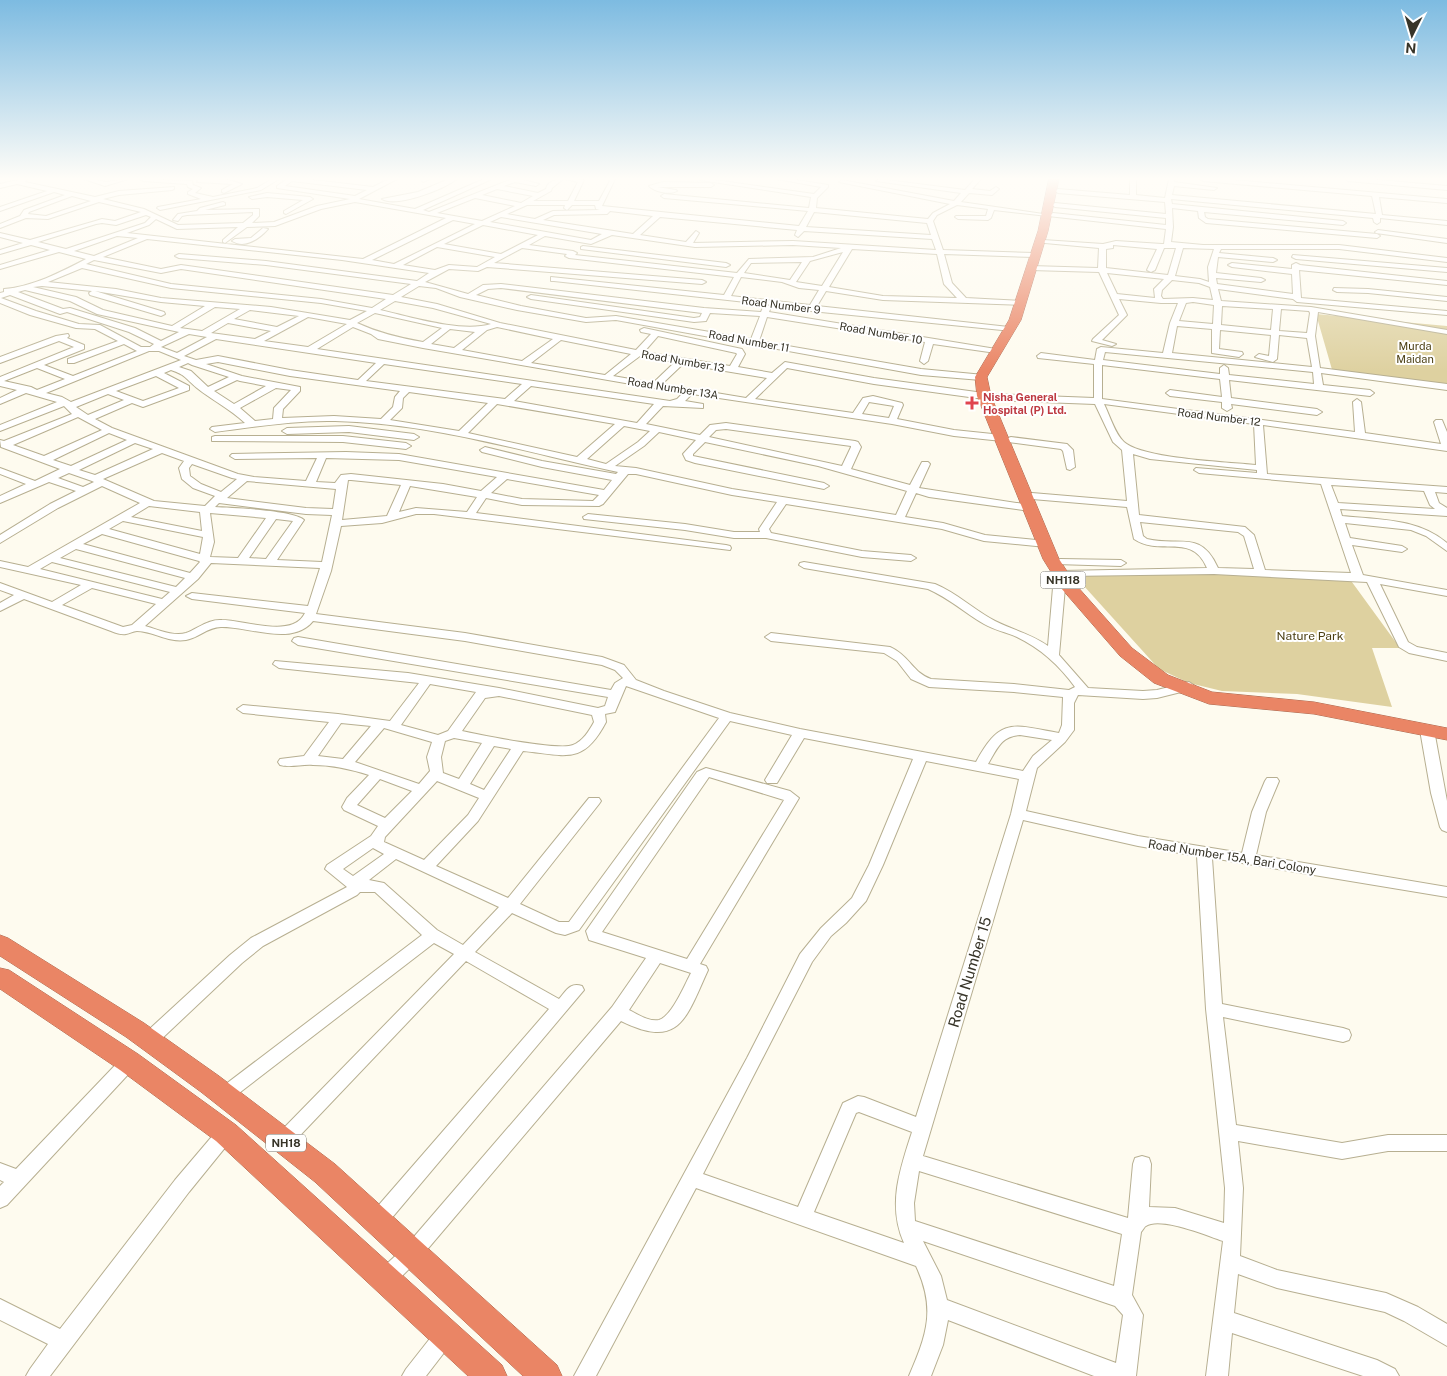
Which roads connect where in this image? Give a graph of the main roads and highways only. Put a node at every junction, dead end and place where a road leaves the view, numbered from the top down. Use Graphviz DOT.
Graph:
graph roads {
  1 [pos="1040,243"];
  2 [pos="1044,243"];
  3 [pos="1034,264"];
  4 [pos="987,396"];
  5 [pos="1031,502"];
  6 [pos="1062,570"];
  7 [pos="1185,687"];
  8 [pos="1447,729"];
  9 [pos="1447,734"];
  10 [pos="0,944"];
  11 [pos="41,970"];
  12 [pos="8,982"];
  13 [pos="491,1376"];
  14 [pos="546,1376"];
  1 -- 3 [label="highway, NH118"];
  2 -- 3 [label="highway, NH118"];
  3 -- 4 [label="highway, NH118"];
  3 -- 4 [label="highway, NH118"];
  4 -- 5 [label="highway, NH118"];
  5 -- 6 [label="highway, NH118"];
  5 -- 6 [label="highway, NH118"];
  6 -- 7 [label="highway, NH118"];
  7 -- 8 [label="highway, NH118"];
  7 -- 9 [label="highway, NH118"];
  10 -- 11 [label="highway, NH18"];
  11 -- 12 [label="highway"];
  11 -- 14 [label="highway, NH18"];
  12 -- 13 [label="highway, NH18"];
}
